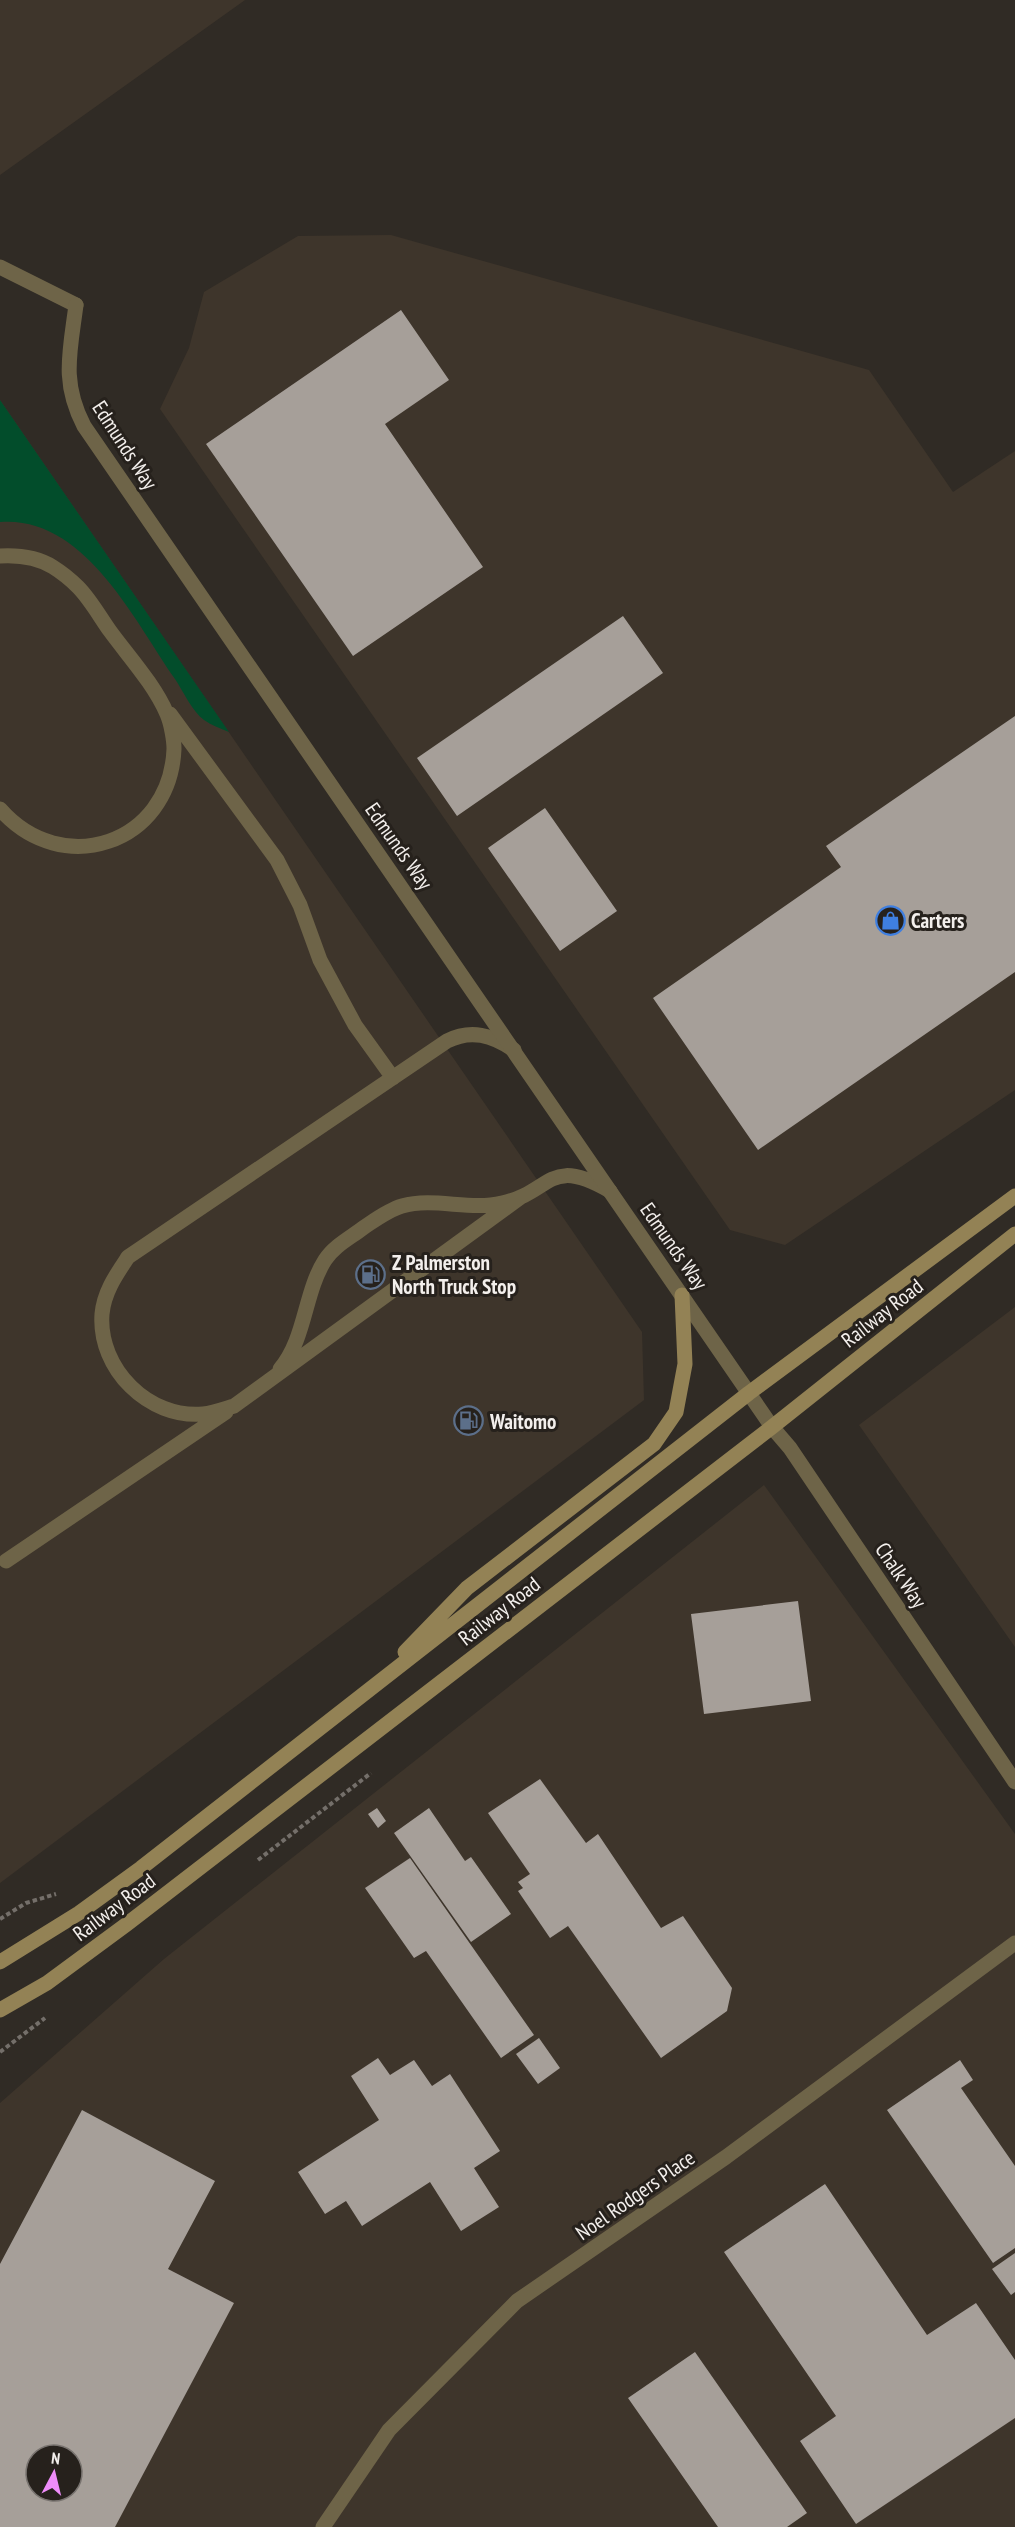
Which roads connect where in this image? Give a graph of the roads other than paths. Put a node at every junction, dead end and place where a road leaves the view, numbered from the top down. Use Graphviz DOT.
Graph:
graph roads {
  1 [pos="0,267"];
  2 [pos="0,556"];
  3 [pos="150,686"];
  4 [pos="0,809"];
  5 [pos="514,1050"];
  6 [pos="393,1078"];
  7 [pos="610,1191"];
  8 [pos="1015,1196"];
  9 [pos="521,1197"];
  10 [pos="1015,1234"];
  11 [pos="682,1295"];
  12 [pos="272,1378"];
  13 [pos="258,1390"];
  14 [pos="749,1393"];
  15 [pos="772,1427"];
  16 [pos="6,1561"];
  17 [pos="360,1696"];
  18 [pos="1015,1782"];
  19 [pos="1015,1943"];
  20 [pos="0,1962"];
  21 [pos="0,2010"];
  22 [pos="323,2527"];
  1 -- 5 [label="street, Edmunds Way"];
  2 -- 3 [label="street"];
  3 -- 4 [label="street"];
  3 -- 6 [label="street"];
  5 -- 6 [label="street"];
  5 -- 7 [label="street, Edmunds Way"];
  6 -- 13 [label="street"];
  7 -- 9 [label="street"];
  7 -- 11 [label="street, Edmunds Way"];
  8 -- 14 [label="main road, Railway Road"];
  9 -- 12 [label="street"];
  9 -- 12 [label="street"];
  10 -- 15 [label="main road, Railway Road"];
  11 -- 14 [label="street, Edmunds Way"];
  11 -- 17 [label="main road"];
  12 -- 13 [label="street"];
  13 -- 16 [label="street"];
  14 -- 15 [label="street, Chalk Way"];
  14 -- 17 [label="main road, Railway Road"];
  15 -- 18 [label="street, Chalk Way"];
  15 -- 21 [label="main road, Railway Road"];
  17 -- 20 [label="main road, Railway Road"];
  19 -- 22 [label="street, Noel Rodgers Place"];
}
